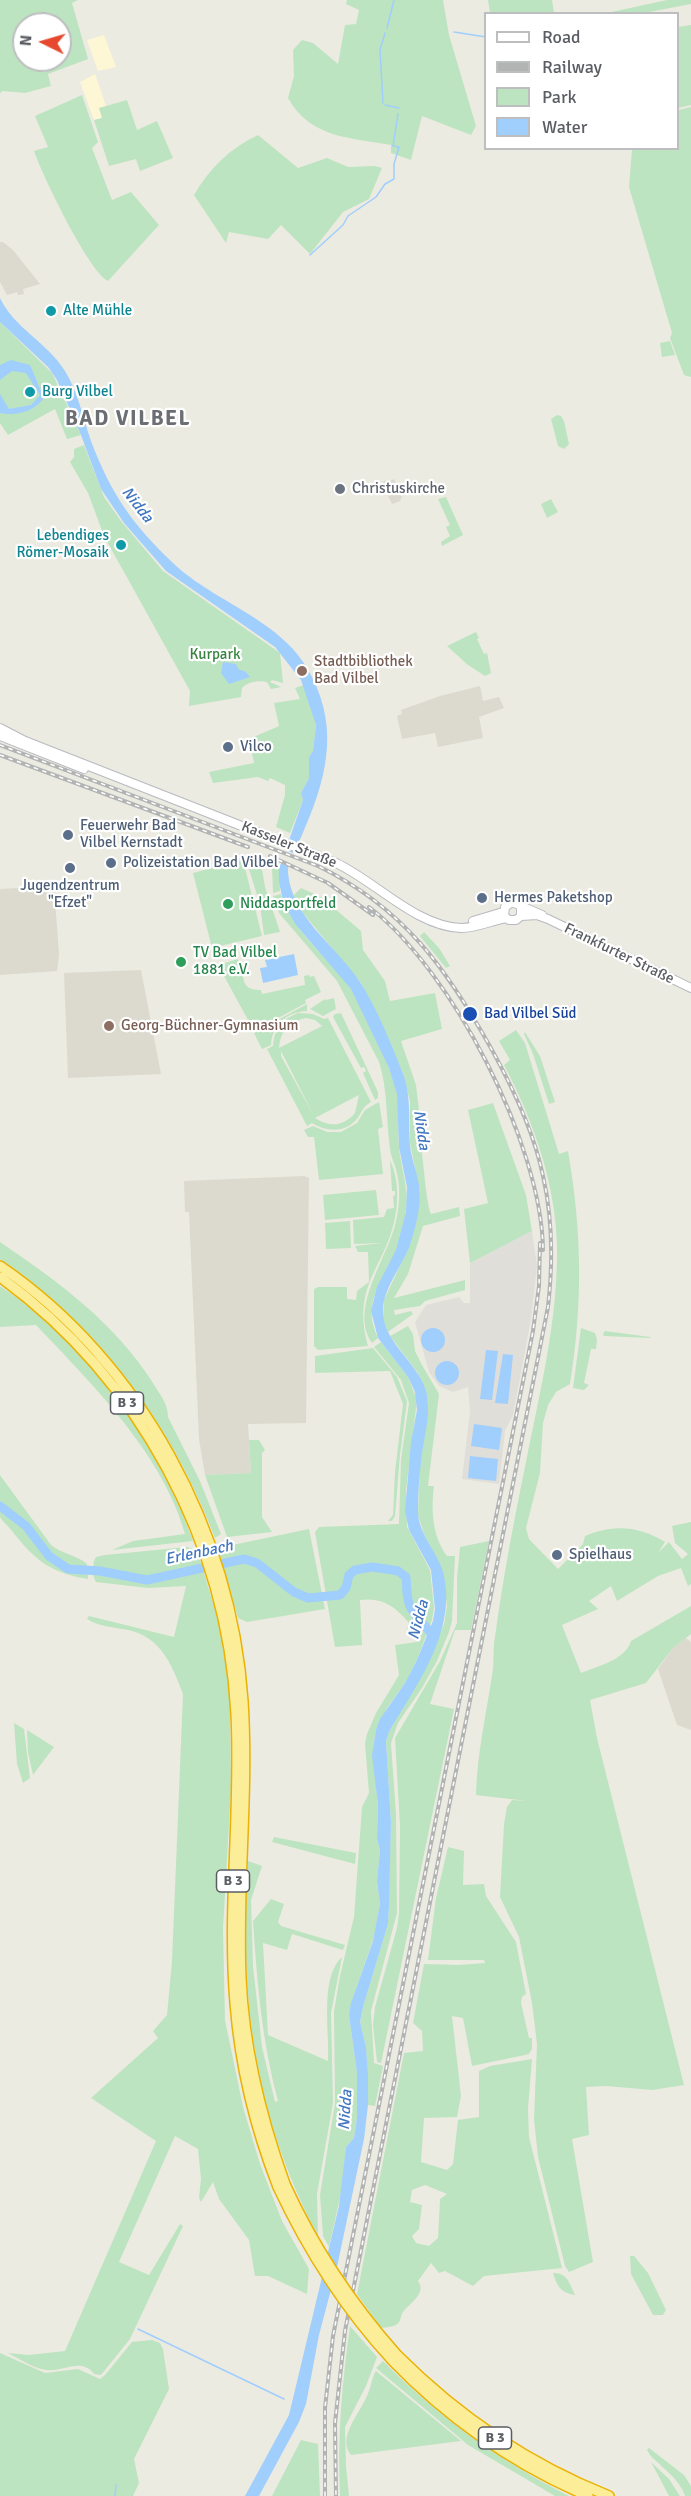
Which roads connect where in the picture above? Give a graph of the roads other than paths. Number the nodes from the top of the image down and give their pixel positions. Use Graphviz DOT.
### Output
graph roads {
  1 [pos="0,728"];
  2 [pos="0,736"];
  3 [pos="117,778"];
  4 [pos="521,911"];
  5 [pos="505,915"];
  6 [pos="691,988"];
  7 [pos="0,1266"];
  8 [pos="0,1277"];
  9 [pos="213,1566"];
  10 [pos="394,2358"];
  11 [pos="588,2496"];
  12 [pos="609,2496"];
  1 -- 3 [label="main road, Kasseler Straße"];
  2 -- 3 [label="main road, Kasseler Straße"];
  3 -- 5 [label="main road, Kasseler Straße"];
  4 -- 5 [label="main road, Frankfurter Straße"];
  4 -- 5 [label="main road, Frankfurter Straße"];
  4 -- 6 [label="main road, Frankfurter Straße"];
  7 -- 9 [label="highway, B 3"];
  8 -- 9 [label="highway, B 3"];
  9 -- 10 [label="highway, B 3, bridge"];
  10 -- 11 [label="highway, B 3"];
  10 -- 12 [label="highway, B 3"];
}
